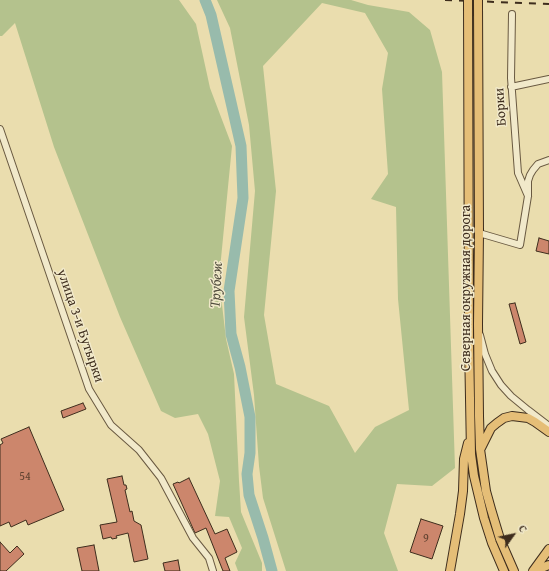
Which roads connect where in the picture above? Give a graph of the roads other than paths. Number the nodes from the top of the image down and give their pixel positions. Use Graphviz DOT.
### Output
graph roads {
  1 [pos="468,1"];
  2 [pos="478,1"];
  3 [pos="512,14"];
  4 [pos="549,79"];
  5 [pos="511,87"];
  6 [pos="0,129"];
  7 [pos="549,160"];
  8 [pos="528,196"];
  9 [pos="479,233"];
  10 [pos="478,324"];
  11 [pos="549,426"];
  12 [pos="470,431"];
  13 [pos="549,432"];
  14 [pos="480,449"];
  15 [pos="549,549"];
  16 [pos="549,565"];
  17 [pos="213,571"];
  18 [pos="450,571"];
  19 [pos="504,571"];
  20 [pos="514,571"];
  21 [pos="533,571"];
  1 -- 12 [label="main road, Северная окружная дорога"];
  2 -- 9 [label="main road, Северная окружная дорога"];
  3 -- 5 [label="street, Борки"];
  4 -- 5 [label="street"];
  5 -- 8 [label="street, Борки"];
  6 -- 17 [label="street, улица 3-и Бутырки"];
  7 -- 8 [label="street"];
  8 -- 9 [label="street"];
  9 -- 10 [label="main road, Северная окружная дорога"];
  10 -- 11 [label="street"];
  10 -- 14 [label="main road, Северная окружная дорога"];
  12 -- 18 [label="main road"];
  12 -- 19 [label="main road, Северная окружная дорога"];
  13 -- 14 [label="main road"];
  14 -- 20 [label="main road, Северная окружная дорога"];
  15 -- 21 [label="main road"];
  16 -- 21 [label="main road"];
}
